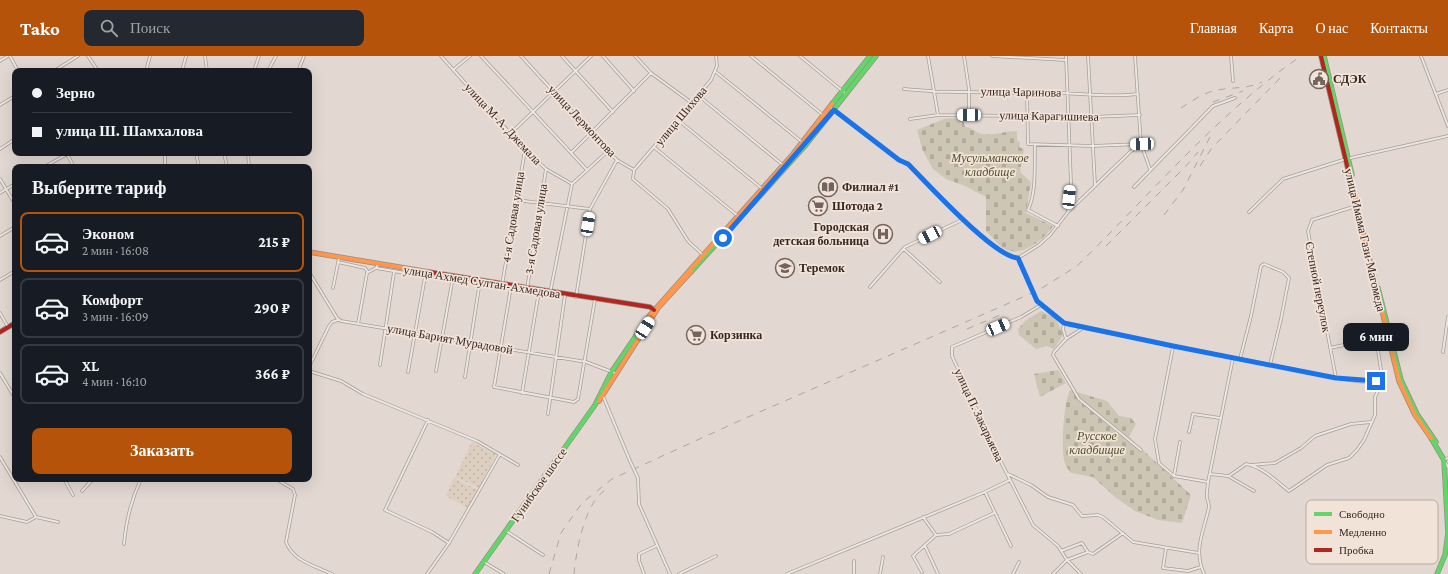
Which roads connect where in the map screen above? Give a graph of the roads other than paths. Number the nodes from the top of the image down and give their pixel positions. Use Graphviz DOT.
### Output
graph roads {
  1 [pos="9,56"];
  2 [pos="78,56"];
  3 [pos="88,56"];
  4 [pos="150,56"];
  5 [pos="186,56"];
  6 [pos="205,56"];
  7 [pos="259,56"];
  8 [pos="276,56"];
  9 [pos="304,56"];
  10 [pos="441,56"];
  11 [pos="470,56"];
  12 [pos="482,56"];
  13 [pos="521,56"];
  14 [pos="562,56"];
  15 [pos="591,56"];
  16 [pos="603,56"];
  17 [pos="635,56"];
  18 [pos="716,56"];
  19 [pos="751,56"];
  20 [pos="800,56"];
  21 [pos="876,56"];
  22 [pos="928,56"];
  23 [pos="964,56"];
  24 [pos="992,56"];
  25 [pos="1066,56"];
  26 [pos="1088,56"];
  27 [pos="1135,56"];
  28 [pos="1231,56"];
  29 [pos="1323,56"];
  30 [pos="1421,56"];
  31 [pos="869,58"];
  32 [pos="1066,60"];
  33 [pos="0,61"];
  34 [pos="16,68"];
  35 [pos="59,68"];
  36 [pos="96,68"];
  37 [pos="147,68"];
  38 [pos="183,68"];
  39 [pos="207,68"];
  40 [pos="255,68"];
  41 [pos="270,68"];
  42 [pos="300,68"];
  43 [pos="453,70"];
  44 [pos="575,71"];
  45 [pos="716,72"];
  46 [pos="651,73"];
  47 [pos="1233,81"];
  48 [pos="904,89"];
  49 [pos="1448,90"];
  50 [pos="634,91"];
  51 [pos="554,92"];
  52 [pos="934,92"];
  53 [pos="969,92"];
  54 [pos="1027,92"];
  55 [pos="1068,93"];
  56 [pos="846,94"];
  57 [pos="1138,94"];
  58 [pos="1436,94"];
  59 [pos="1091,95"];
  60 [pos="699,96"];
  61 [pos="12,98"];
  62 [pos="1235,98"];
  63 [pos="692,103"];
  64 [pos="0,105"];
  65 [pos="833,109"];
  66 [pos="533,112"];
  67 [pos="613,112"];
  68 [pos="938,115"];
  69 [pos="969,115"];
  70 [pos="1140,115"];
  71 [pos="824,116"];
  72 [pos="1028,116"];
  73 [pos="1069,117"];
  74 [pos="1091,117"];
  75 [pos="910,119"];
  76 [pos="678,120"];
  77 [pos="1448,126"];
  78 [pos="511,133"];
  79 [pos="592,133"];
  80 [pos="1448,136"];
  81 [pos="12,141"];
  82 [pos="802,143"];
  83 [pos="1142,144"];
  84 [pos="1035,145"];
  85 [pos="1069,145"];
  86 [pos="1092,146"];
  87 [pos="655,148"];
  88 [pos="0,149"];
  89 [pos="525,150"];
  90 [pos="608,150"];
  91 [pos="571,153"];
  92 [pos="62,156"];
  93 [pos="1347,158"];
  94 [pos="617,160"];
  95 [pos="49,164"];
  96 [pos="783,165"];
  97 [pos="546,169"];
  98 [pos="1150,169"];
  99 [pos="586,170"];
  100 [pos="634,170"];
  101 [pos="0,179"];
  102 [pos="572,184"];
  103 [pos="1095,185"];
  104 [pos="12,186"];
  105 [pos="1134,187"];
  106 [pos="6,190"];
  107 [pos="764,190"];
  108 [pos="0,193"];
  109 [pos="12,199"];
  110 [pos="516,200"];
  111 [pos="540,203"];
  112 [pos="1358,205"];
  113 [pos="567,207"];
  114 [pos="590,209"];
  115 [pos="1068,212"];
  116 [pos="1249,212"];
  117 [pos="738,216"];
  118 [pos="962,220"];
  119 [pos="1058,226"];
  120 [pos="12,229"];
  121 [pos="0,236"];
  122 [pos="904,249"];
  123 [pos="312,253"];
  124 [pos="704,255"];
  125 [pos="1018,258"];
  126 [pos="338,260"];
  127 [pos="377,266"];
  128 [pos="368,272"];
  129 [pos="394,272"];
  130 [pos="12,273"];
  131 [pos="312,277"];
  132 [pos="425,278"];
  133 [pos="452,279"];
  134 [pos="0,280"];
  135 [pos="480,281"];
  136 [pos="940,282"];
  137 [pos="502,285"];
  138 [pos="511,287"];
  139 [pos="870,287"];
  140 [pos="333,288"];
  141 [pos="527,289"];
  142 [pos="539,291"];
  143 [pos="550,293"];
  144 [pos="565,295"];
  145 [pos="576,297"];
  146 [pos="595,299"];
  147 [pos="1041,305"];
  148 [pos="654,310"];
  149 [pos="0,313"];
  150 [pos="1448,317"];
  151 [pos="339,320"];
  152 [pos="1064,323"];
  153 [pos="358,324"];
  154 [pos="12,325"];
  155 [pos="8,327"];
  156 [pos="386,328"];
  157 [pos="1083,328"];
  158 [pos="1388,331"];
  159 [pos="0,332"];
  160 [pos="415,333"];
  161 [pos="442,337"];
  162 [pos="1376,338"];
  163 [pos="1066,339"];
  164 [pos="471,342"];
  165 [pos="1173,346"];
  166 [pos="500,347"];
  167 [pos="1330,348"];
  168 [pos="529,352"];
  169 [pos="1443,352"];
  170 [pos="558,357"];
  171 [pos="1233,358"];
  172 [pos="1240,359"];
  173 [pos="312,361"];
  174 [pos="586,362"];
  175 [pos="380,365"];
  176 [pos="1270,365"];
  177 [pos="436,371"];
  178 [pos="312,372"];
  179 [pos="408,372"];
  180 [pos="614,372"];
  181 [pos="0,373"];
  182 [pos="465,377"];
  183 [pos="1336,378"];
  184 [pos="1380,378"];
  185 [pos="12,393"];
  186 [pos="522,393"];
  187 [pos="601,395"];
  188 [pos="551,399"];
  189 [pos="548,414"];
  190 [pos="1221,418"];
  191 [pos="428,420"];
  192 [pos="1371,422"];
  193 [pos="1189,432"];
  194 [pos="1180,442"];
  195 [pos="1141,450"];
  196 [pos="500,453"];
  197 [pos="0,457"];
  198 [pos="1446,459"];
  199 [pos="518,465"];
  200 [pos="1251,465"];
  201 [pos="1448,467"];
  202 [pos="1007,474"];
  203 [pos="1210,474"];
  204 [pos="1174,476"];
  205 [pos="1229,476"];
  206 [pos="12,477"];
  207 [pos="1010,480"];
  208 [pos="15,482"];
  209 [pos="66,482"];
  210 [pos="91,482"];
  211 [pos="140,482"];
  212 [pos="281,482"];
  213 [pos="1208,482"];
  214 [pos="1254,491"];
  215 [pos="82,492"];
  216 [pos="985,492"];
  217 [pos="73,495"];
  218 [pos="994,514"];
  219 [pos="0,516"];
  220 [pos="923,516"];
  221 [pos="36,517"];
  222 [pos="58,522"];
  223 [pos="506,531"];
  224 [pos="1123,533"];
  225 [pos="936,535"];
  226 [pos="449,543"];
  227 [pos="124,544"];
  228 [pos="656,546"];
  229 [pos="925,546"];
  230 [pos="1011,546"];
  231 [pos="1166,547"];
  232 [pos="1061,551"];
  233 [pos="1088,552"];
  234 [pos="1199,553"];
  235 [pos="543,555"];
  236 [pos="716,556"];
  237 [pos="883,557"];
  238 [pos="1067,560"];
  239 [pos="854,561"];
  240 [pos="484,562"];
  241 [pos="1019,562"];
  242 [pos="1201,567"];
  243 [pos="922,572"];
  244 [pos="332,574"];
  245 [pos="427,574"];
  246 [pos="475,574"];
  247 [pos="504,574"];
  248 [pos="644,574"];
  249 [pos="670,574"];
  250 [pos="679,574"];
  251 [pos="787,574"];
  252 [pos="854,574"];
  253 [pos="880,574"];
  254 [pos="938,574"];
  255 [pos="1013,574"];
  256 [pos="1053,574"];
  257 [pos="1081,574"];
  258 [pos="1204,574"];
  259 [pos="1437,574"];
  1 -- 33 [label="street"];
  1 -- 34 [label="street"];
  2 -- 35 [label="street"];
  3 -- 36 [label="street"];
  4 -- 37 [label="street"];
  5 -- 38 [label="street"];
  6 -- 39 [label="street"];
  7 -- 40 [label="street"];
  8 -- 41 [label="street"];
  9 -- 42 [label="street"];
  10 -- 43 [label="street, улица М-А. Джемала"];
  11 -- 43 [label="street"];
  12 -- 66 [label="street"];
  13 -- 51 [label="street, улица Лермонтова"];
  14 -- 44 [label="street"];
  15 -- 44 [label="street"];
  16 -- 50 [label="street"];
  17 -- 46 [label="street"];
  18 -- 45 [label="street"];
  19 -- 71 [label="street"];
  20 -- 56 [label="street"];
  21 -- 31 [label="main road"];
  22 -- 52 [label="street"];
  23 -- 53 [label="street"];
  24 -- 32 [label="street"];
  25 -- 32 [label="street"];
  26 -- 59 [label="street"];
  27 -- 57 [label="street"];
  28 -- 47 [label="street"];
  29 -- 93 [label="main road, улица Имама Гази-Магомеда"];
  30 -- 58 [label="street"];
  31 -- 56 [label="main road"];
  31 -- 65 [label="main road"];
  32 -- 55 [label="street"];
  43 -- 78 [label="street, улица М-А. Джемала"];
  44 -- 51 [label="street"];
  44 -- 67 [label="street"];
  45 -- 60 [label="street, улица Шихова"];
  45 -- 82 [label="street"];
  46 -- 50 [label="street"];
  46 -- 63 [label="street"];
  48 -- 52 [label="street, улица Чаринова"];
  49 -- 58 [label="street"];
  50 -- 67 [label="street"];
  51 -- 66 [label="street"];
  51 -- 79 [label="street, улица Лермонтова"];
  52 -- 53 [label="street, улица Чаринова"];
  52 -- 68 [label="street"];
  53 -- 54 [label="street, улица Чаринова"];
  53 -- 69 [label="street"];
  54 -- 55 [label="street, улица Чаринова"];
  54 -- 72 [label="street"];
  55 -- 59 [label="street, улица Чаринова"];
  55 -- 73 [label="street"];
  56 -- 65 [label="main road"];
  57 -- 59 [label="street, улица Чаринова"];
  57 -- 70 [label="street"];
  58 -- 77 [label="street"];
  59 -- 74 [label="street"];
  60 -- 63 [label="street, улица Шихова"];
  60 -- 96 [label="street"];
  61 -- 64 [label="street"];
  62 -- 98 [label="street"];
  63 -- 76 [label="street, улица Шихова"];
  65 -- 71 [label="main road"];
  65 -- 107 [label="main road"];
  65 -- 118 [label="street"];
  66 -- 78 [label="street"];
  66 -- 91 [label="street"];
  67 -- 79 [label="street"];
  68 -- 69 [label="street, улица Карагишиева"];
  68 -- 75 [label="street, улица Карагишиева"];
  69 -- 72 [label="street, улица Карагишиева"];
  70 -- 74 [label="street, улица Карагишиева"];
  70 -- 83 [label="street"];
  71 -- 82 [label="main road"];
  72 -- 73 [label="street, улица Карагишиева"];
  72 -- 84 [label="street"];
  73 -- 74 [label="street, улица Карагишиева"];
  73 -- 85 [label="street"];
  74 -- 86 [label="street"];
  76 -- 87 [label="street, улица Шихова"];
  76 -- 107 [label="street"];
  78 -- 89 [label="street, улица М-А. Джемала"];
  79 -- 90 [label="street, улица Лермонтова"];
  79 -- 91 [label="street"];
  80 -- 93 [label="street"];
  81 -- 88 [label="street"];
  82 -- 96 [label="main road"];
  83 -- 86 [label="street"];
  83 -- 98 [label="street"];
  83 -- 103 [label="street"];
  84 -- 85 [label="street"];
  84 -- 119 [label="street"];
  85 -- 86 [label="street"];
  85 -- 115 [label="street"];
  86 -- 103 [label="street"];
  87 -- 100 [label="street, улица Шихова"];
  87 -- 117 [label="street"];
  89 -- 97 [label="street, улица М-А. Джемала"];
  89 -- 110 [label="street, 4-я Садовая улица"];
  90 -- 94 [label="street, улица Лермонтова"];
  90 -- 99 [label="street"];
  91 -- 99 [label="street"];
  92 -- 95 [label="street"];
  93 -- 112 [label="main road, улица Имама Гази-Магомеда"];
  93 -- 116 [label="street"];
  93 -- 158 [label="main road"];
  94 -- 100 [label="street, улица Лермонтова"];
  94 -- 114 [label="street"];
  96 -- 107 [label="main road"];
  97 -- 102 [label="street, улица М-А. Джемала"];
  97 -- 111 [label="street, 3-я Садовая улица"];
  98 -- 105 [label="street"];
  99 -- 102 [label="street"];
  100 -- 124 [label="street"];
  101 -- 106 [label="street"];
  102 -- 113 [label="street"];
  103 -- 115 [label="street"];
  104 -- 106 [label="street"];
  106 -- 108 [label="street"];
  106 -- 109 [label="street"];
  107 -- 117 [label="main road"];
  107 -- 180 [label="main road"];
  110 -- 111 [label="street"];
  110 -- 137 [label="street, 4-я Садовая улица"];
  111 -- 113 [label="street"];
  111 -- 141 [label="street, 3-я Садовая улица"];
  112 -- 158 [label="main road, улица Имама Гази-Магомеда"];
  112 -- 167 [label="street, Степной переулок"];
  113 -- 114 [label="street"];
  113 -- 143 [label="street"];
  114 -- 145 [label="street"];
  115 -- 119 [label="street"];
  117 -- 124 [label="main road"];
  118 -- 122 [label="street"];
  118 -- 125 [label="street"];
  119 -- 125 [label="street"];
  120 -- 121 [label="street"];
  122 -- 136 [label="street"];
  122 -- 139 [label="street"];
  123 -- 126 [label="main road, улица Ахмед Султан-Ахмедова"];
  124 -- 148 [label="main road"];
  125 -- 147 [label="street, bridge"];
  126 -- 127 [label="main road, улица Ахмед Султан-Ахмедова"];
  126 -- 128 [label="street"];
  126 -- 140 [label="street"];
  127 -- 128 [label="street"];
  127 -- 129 [label="street"];
  127 -- 133 [label="main road, улица Ахмед Султан-Ахмедова"];
  128 -- 153 [label="street"];
  129 -- 132 [label="street"];
  129 -- 156 [label="street"];
  130 -- 134 [label="street"];
  131 -- 151 [label="street"];
  132 -- 133 [label="street"];
  132 -- 160 [label="street"];
  133 -- 135 [label="main road, улица Ахмед Султан-Ахмедова"];
  133 -- 161 [label="street"];
  135 -- 137 [label="main road, улица Ахмед Султан-Ахмедова"];
  135 -- 164 [label="street"];
  137 -- 138 [label="main road, улица Ахмед Султан-Ахмедова"];
  138 -- 141 [label="main road, улица Ахмед Султан-Ахмедова"];
  138 -- 166 [label="street"];
  141 -- 142 [label="main road, улица Ахмед Султан-Ахмедова"];
  142 -- 143 [label="main road, улица Ахмед Султан-Ахмедова"];
  142 -- 168 [label="street"];
  143 -- 144 [label="main road, улица Ахмед Султан-Ахмедова"];
  144 -- 145 [label="main road, улица Ахмед Султан-Ахмедова"];
  144 -- 170 [label="street"];
  145 -- 146 [label="main road, улица Ахмед Султан-Ахмедова"];
  146 -- 148 [label="main road, улица Ахмед Султан-Ахмедова"];
  146 -- 174 [label="street"];
  147 -- 152 [label="street"];
  147 -- 202 [label="street, улица П. Закарьяева"];
  148 -- 180 [label="main road"];
  149 -- 155 [label="street"];
  150 -- 169 [label="street"];
  151 -- 153 [label="street, улица Барият Мурадовой"];
  151 -- 173 [label="street"];
  152 -- 157 [label="street"];
  152 -- 163 [label="street"];
  153 -- 156 [label="street, улица Барият Мурадовой"];
  154 -- 155 [label="main road"];
  155 -- 159 [label="main road"];
  156 -- 160 [label="street, улица Барият Мурадовой"];
  156 -- 175 [label="street"];
  157 -- 163 [label="street"];
  157 -- 165 [label="street"];
  158 -- 162 [label="street"];
  158 -- 198 [label="main road, улица Имама Гази-Магомеда"];
  160 -- 161 [label="street, улица Барият Мурадовой"];
  160 -- 179 [label="street"];
  161 -- 164 [label="street, улица Барият Мурадовой"];
  161 -- 177 [label="street"];
  162 -- 167 [label="street"];
  162 -- 184 [label="street"];
  163 -- 195 [label="street"];
  164 -- 166 [label="street, улица Барият Мурадовой"];
  164 -- 182 [label="street"];
  165 -- 171 [label="street"];
  165 -- 204 [label="street"];
  166 -- 168 [label="street, улица Барият Мурадовой"];
  166 -- 186 [label="street"];
  167 -- 183 [label="street, Степной переулок"];
  168 -- 170 [label="street, улица Барият Мурадовой"];
  168 -- 186 [label="street"];
  170 -- 174 [label="street, улица Барият Мурадовой"];
  170 -- 188 [label="street"];
  171 -- 172 [label="street"];
  171 -- 190 [label="street"];
  172 -- 176 [label="street"];
  172 -- 176 [label="street"];
  174 -- 180 [label="street, улица Барият Мурадовой"];
  174 -- 188 [label="street"];
  176 -- 183 [label="street"];
  178 -- 191 [label="street"];
  180 -- 187 [label="main road, Гунибское шоссе"];
  181 -- 185 [label="street"];
  183 -- 184 [label="street"];
  184 -- 192 [label="street"];
  186 -- 188 [label="street"];
  187 -- 223 [label="main road, Гунибское шоссе"];
  187 -- 228 [label="street, bridge"];
  188 -- 189 [label="street"];
  190 -- 193 [label="street"];
  190 -- 203 [label="street"];
  191 -- 196 [label="street"];
  191 -- 226 [label="street"];
  192 -- 200 [label="street"];
  192 -- 200 [label="street"];
  194 -- 204 [label="street"];
  196 -- 199 [label="street"];
  196 -- 226 [label="street"];
  197 -- 206 [label="street"];
  198 -- 201 [label="street"];
  198 -- 259 [label="main road"];
  200 -- 205 [label="street"];
  202 -- 207 [label="street, улица П. Закарьяева"];
  202 -- 224 [label="street"];
  203 -- 205 [label="street"];
  203 -- 213 [label="street"];
  204 -- 213 [label="street"];
  205 -- 214 [label="street"];
  207 -- 216 [label="street"];
  207 -- 232 [label="street, улица П. Закарьяева"];
  208 -- 221 [label="street"];
  209 -- 217 [label="street"];
  210 -- 215 [label="street"];
  211 -- 227 [label="street"];
  212 -- 244 [label="street"];
  213 -- 234 [label="street"];
  216 -- 218 [label="street"];
  216 -- 220 [label="street"];
  218 -- 225 [label="street"];
  218 -- 230 [label="street"];
  219 -- 221 [label="street"];
  220 -- 225 [label="street"];
  220 -- 251 [label="street"];
  221 -- 222 [label="street"];
  223 -- 235 [label="street"];
  223 -- 240 [label="main road, Гунибское шоссе"];
  224 -- 231 [label="street"];
  224 -- 233 [label="street"];
  225 -- 229 [label="street"];
  226 -- 245 [label="street"];
  228 -- 248 [label="street"];
  228 -- 249 [label="street"];
  229 -- 243 [label="street"];
  229 -- 254 [label="street"];
  231 -- 234 [label="street"];
  231 -- 242 [label="street"];
  232 -- 233 [label="street"];
  232 -- 238 [label="street, улица П. Закарьяева"];
  233 -- 238 [label="street"];
  234 -- 242 [label="street"];
  236 -- 250 [label="street"];
  237 -- 253 [label="street"];
  238 -- 256 [label="street"];
  238 -- 257 [label="street, улица П. Закарьяева"];
  239 -- 252 [label="street"];
  240 -- 246 [label="main road, Гунибское шоссе"];
  240 -- 247 [label="street"];
  241 -- 255 [label="street"];
  242 -- 258 [label="street"];
}
